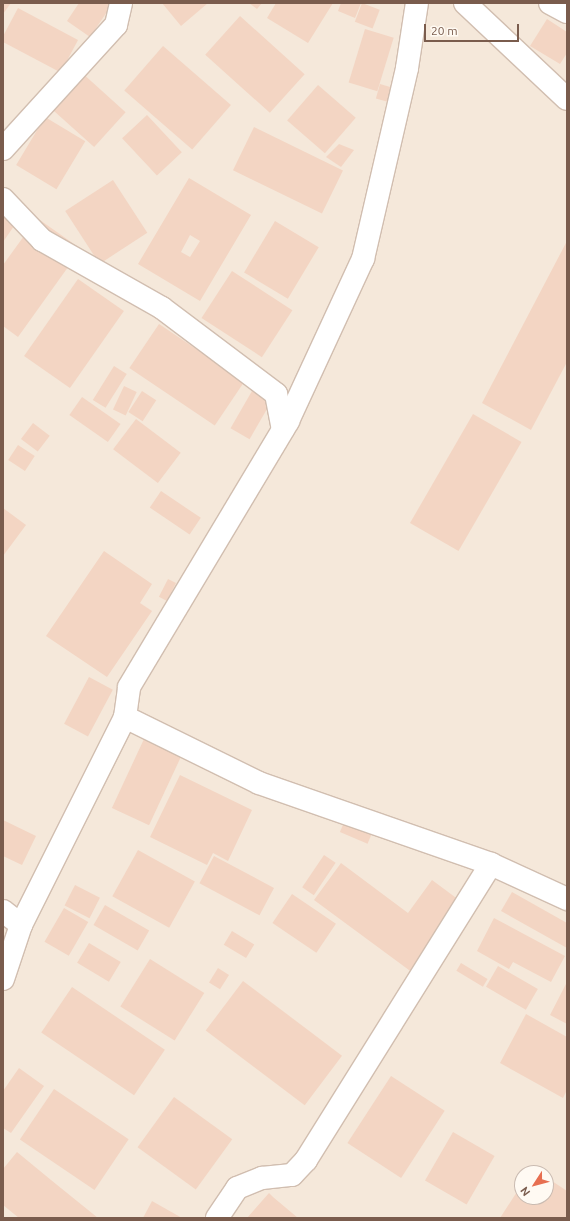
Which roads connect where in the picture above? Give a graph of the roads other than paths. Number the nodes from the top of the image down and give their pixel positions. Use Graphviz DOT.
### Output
graph roads {
  1 [pos="121,3"];
  2 [pos="417,3"];
  3 [pos="465,3"];
  4 [pos="550,3"];
  5 [pos="567,12"];
  6 [pos="567,99"];
  7 [pos="3,149"];
  8 [pos="3,199"];
  9 [pos="283,429"];
  10 [pos="125,717"];
  11 [pos="491,864"];
  12 [pos="567,899"];
  13 [pos="3,911"];
  14 [pos="21,925"];
  15 [pos="3,979"];
  16 [pos="217,1218"];
  1 -- 7 [label="street"];
  2 -- 9 [label="street"];
  3 -- 6 [label="street"];
  4 -- 5 [label="street"];
  8 -- 9 [label="street"];
  9 -- 10 [label="street"];
  10 -- 11 [label="street"];
  10 -- 14 [label="street"];
  11 -- 12 [label="street"];
  11 -- 16 [label="street"];
  13 -- 14 [label="street"];
  14 -- 15 [label="street"];
}
